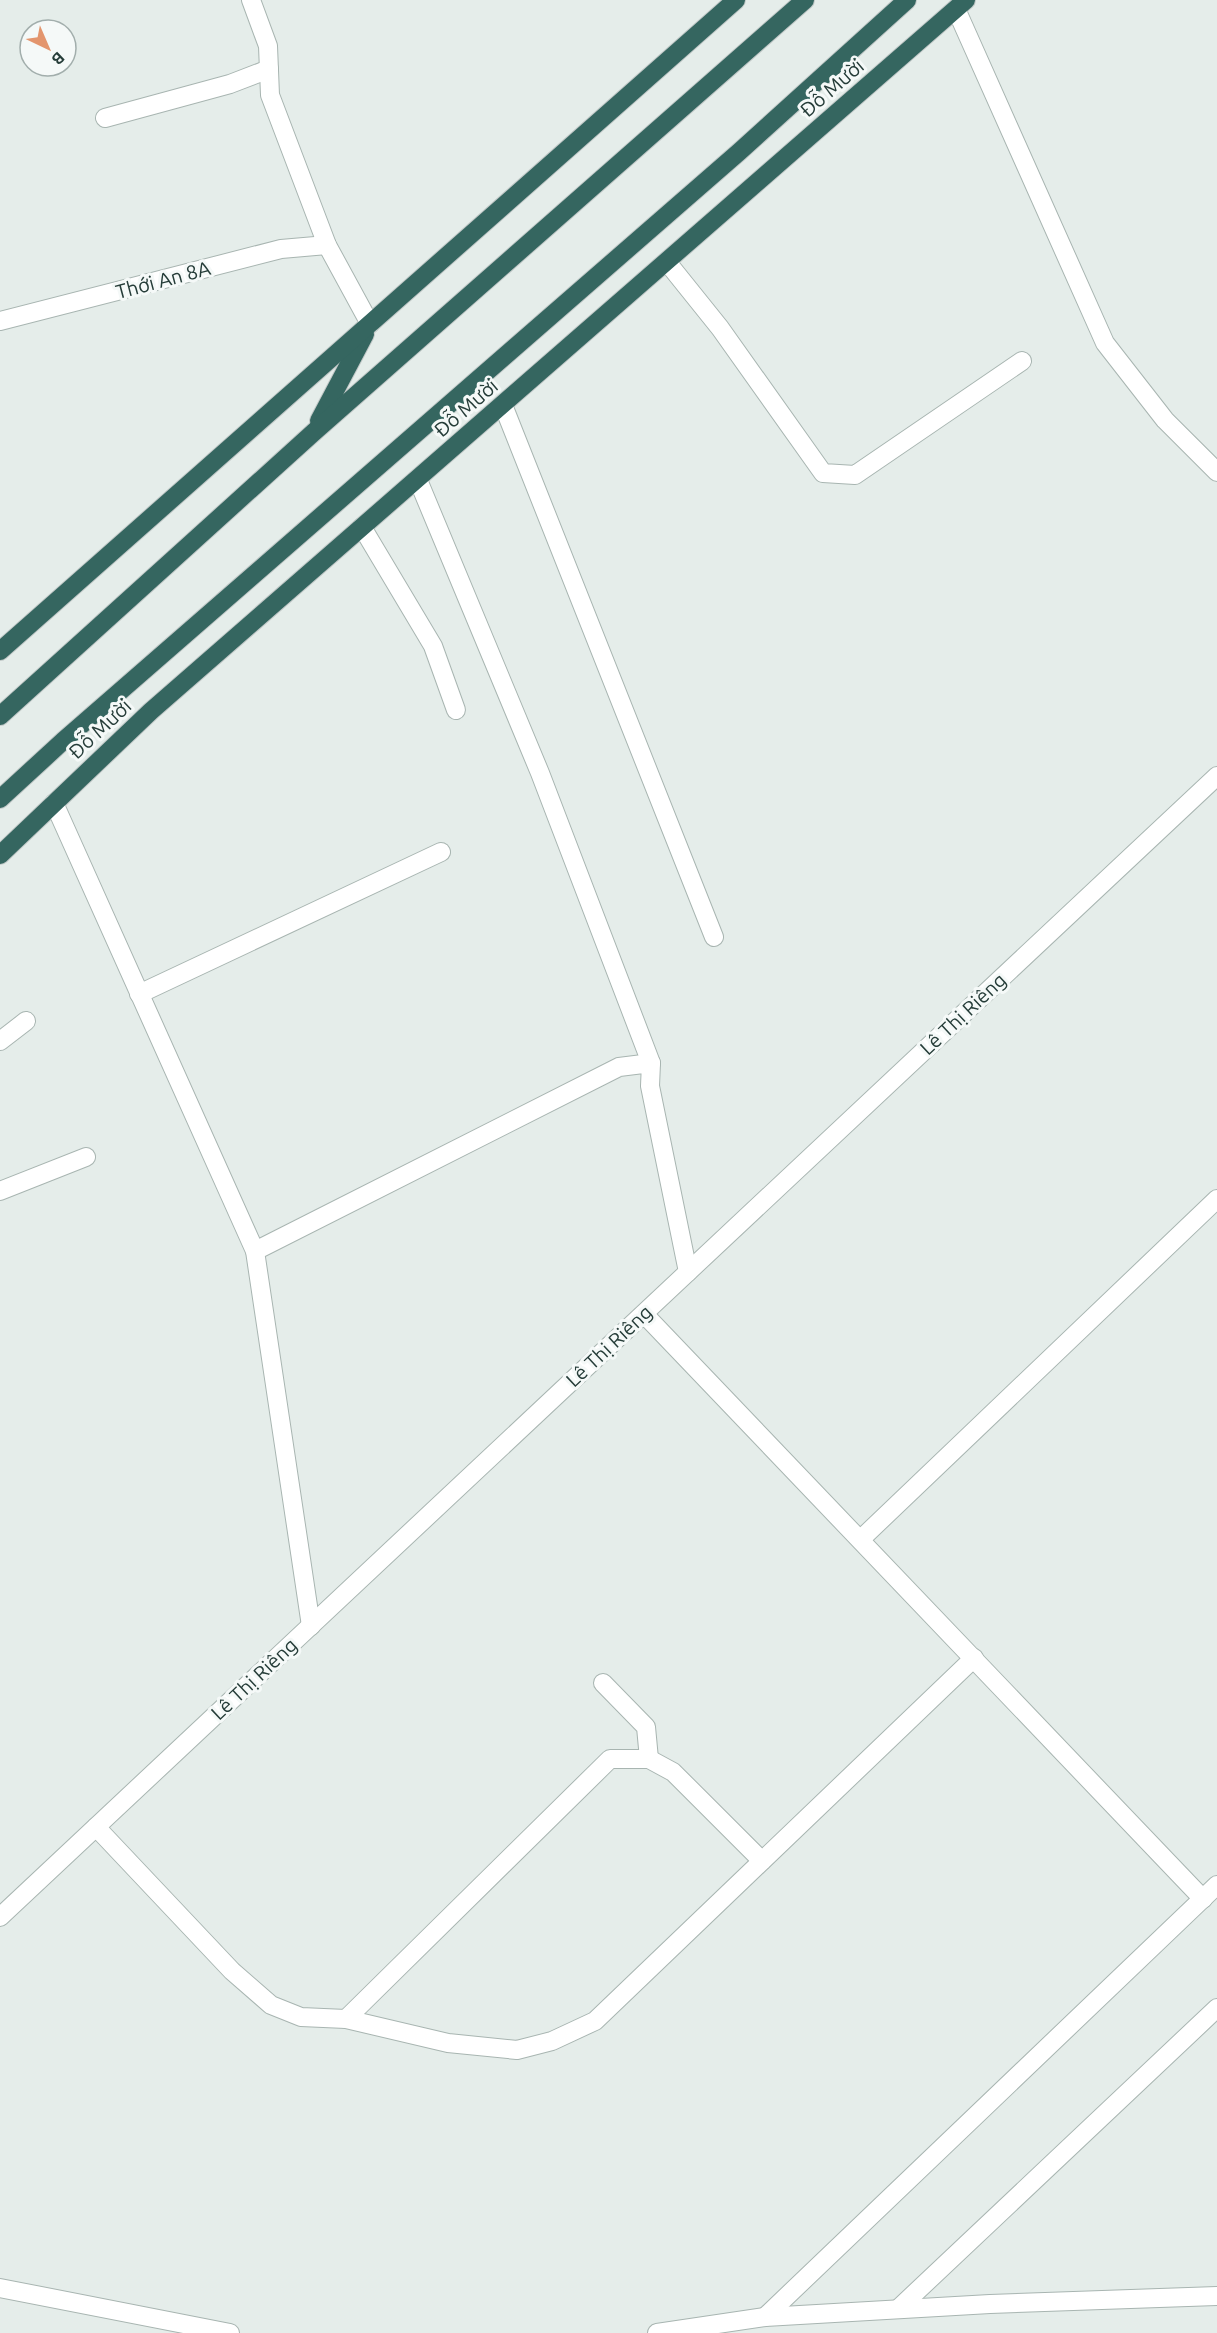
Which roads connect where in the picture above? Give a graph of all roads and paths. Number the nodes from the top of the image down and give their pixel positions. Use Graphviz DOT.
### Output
graph roads {
  1 [pos="251,0"];
  2 [pos="736,0"];
  3 [pos="805,0"];
  4 [pos="907,0"];
  5 [pos="961,5"];
  6 [pos="269,69"];
  7 [pos="105,118"];
  8 [pos="327,245"];
  9 [pos="667,262"];
  10 [pos="0,321"];
  11 [pos="370,324"];
  12 [pos="1022,361"];
  13 [pos="503,405"];
  14 [pos="314,432"];
  15 [pos="1217,472"];
  16 [pos="418,480"];
  17 [pos="362,527"];
  18 [pos="0,651"];
  19 [pos="456,710"];
  20 [pos="0,716"];
  21 [pos="1217,776"];
  22 [pos="0,799"];
  23 [pos="54,803"];
  24 [pos="441,852"];
  25 [pos="0,855"];
  26 [pos="714,937"];
  27 [pos="139,994"];
  28 [pos="26,1021"];
  29 [pos="0,1041"];
  30 [pos="651,1063"];
  31 [pos="86,1157"];
  32 [pos="0,1191"];
  33 [pos="1217,1199"];
  34 [pos="255,1251"];
  35 [pos="688,1272"];
  36 [pos="644,1314"];
  37 [pos="861,1539"];
  38 [pos="311,1626"];
  39 [pos="974,1658"];
  40 [pos="603,1683"];
  41 [pos="649,1759"];
  42 [pos="96,1827"];
  43 [pos="762,1861"];
  44 [pos="1217,1885"];
  45 [pos="1203,1899"];
  46 [pos="0,1917"];
  47 [pos="1217,2008"];
  48 [pos="346,2019"];
  49 [pos="0,2288"];
  50 [pos="1217,2296"];
  51 [pos="898,2309"];
  52 [pos="765,2317"];
  53 [pos="230,2333"];
  54 [pos="657,2333"];
  1 -- 6 [label="street"];
  2 -- 11 [label="highway"];
  3 -- 14 [label="highway"];
  4 -- 22 [label="highway, Đỗ Mười"];
  5 -- 9 [label="highway, Đỗ Mười"];
  5 -- 15 [label="street"];
  6 -- 7 [label="street"];
  6 -- 8 [label="street"];
  8 -- 10 [label="street, Thới An 8A"];
  8 -- 11 [label="street"];
  9 -- 12 [label="street"];
  9 -- 13 [label="highway, Đỗ Mười"];
  11 -- 14 [label="highway"];
  11 -- 18 [label="highway"];
  13 -- 16 [label="highway, Đỗ Mười"];
  13 -- 26 [label="street"];
  14 -- 20 [label="highway"];
  16 -- 17 [label="highway, Đỗ Mười"];
  16 -- 30 [label="street"];
  17 -- 19 [label="street"];
  17 -- 23 [label="highway, Đỗ Mười"];
  21 -- 35 [label="street, Lê Thị Riêng"];
  23 -- 25 [label="highway, Đỗ Mười"];
  23 -- 27 [label="street"];
  24 -- 27 [label="street"];
  27 -- 34 [label="street"];
  28 -- 29 [label="street"];
  30 -- 34 [label="street"];
  30 -- 35 [label="street"];
  31 -- 32 [label="street"];
  33 -- 37 [label="street"];
  34 -- 38 [label="street"];
  35 -- 36 [label="street, Lê Thị Riêng"];
  36 -- 37 [label="street"];
  36 -- 38 [label="street, Lê Thị Riêng"];
  37 -- 39 [label="street"];
  38 -- 42 [label="street, Lê Thị Riêng"];
  39 -- 43 [label="street"];
  39 -- 45 [label="street"];
  40 -- 41 [label="street"];
  41 -- 43 [label="street"];
  41 -- 48 [label="street"];
  42 -- 46 [label="street, Lê Thị Riêng"];
  42 -- 48 [label="street"];
  43 -- 48 [label="street"];
  44 -- 45 [label="street"];
  45 -- 52 [label="street"];
  47 -- 51 [label="street"];
  49 -- 53 [label="street"];
  50 -- 51 [label="street"];
  51 -- 52 [label="street"];
  52 -- 54 [label="street"];
}
